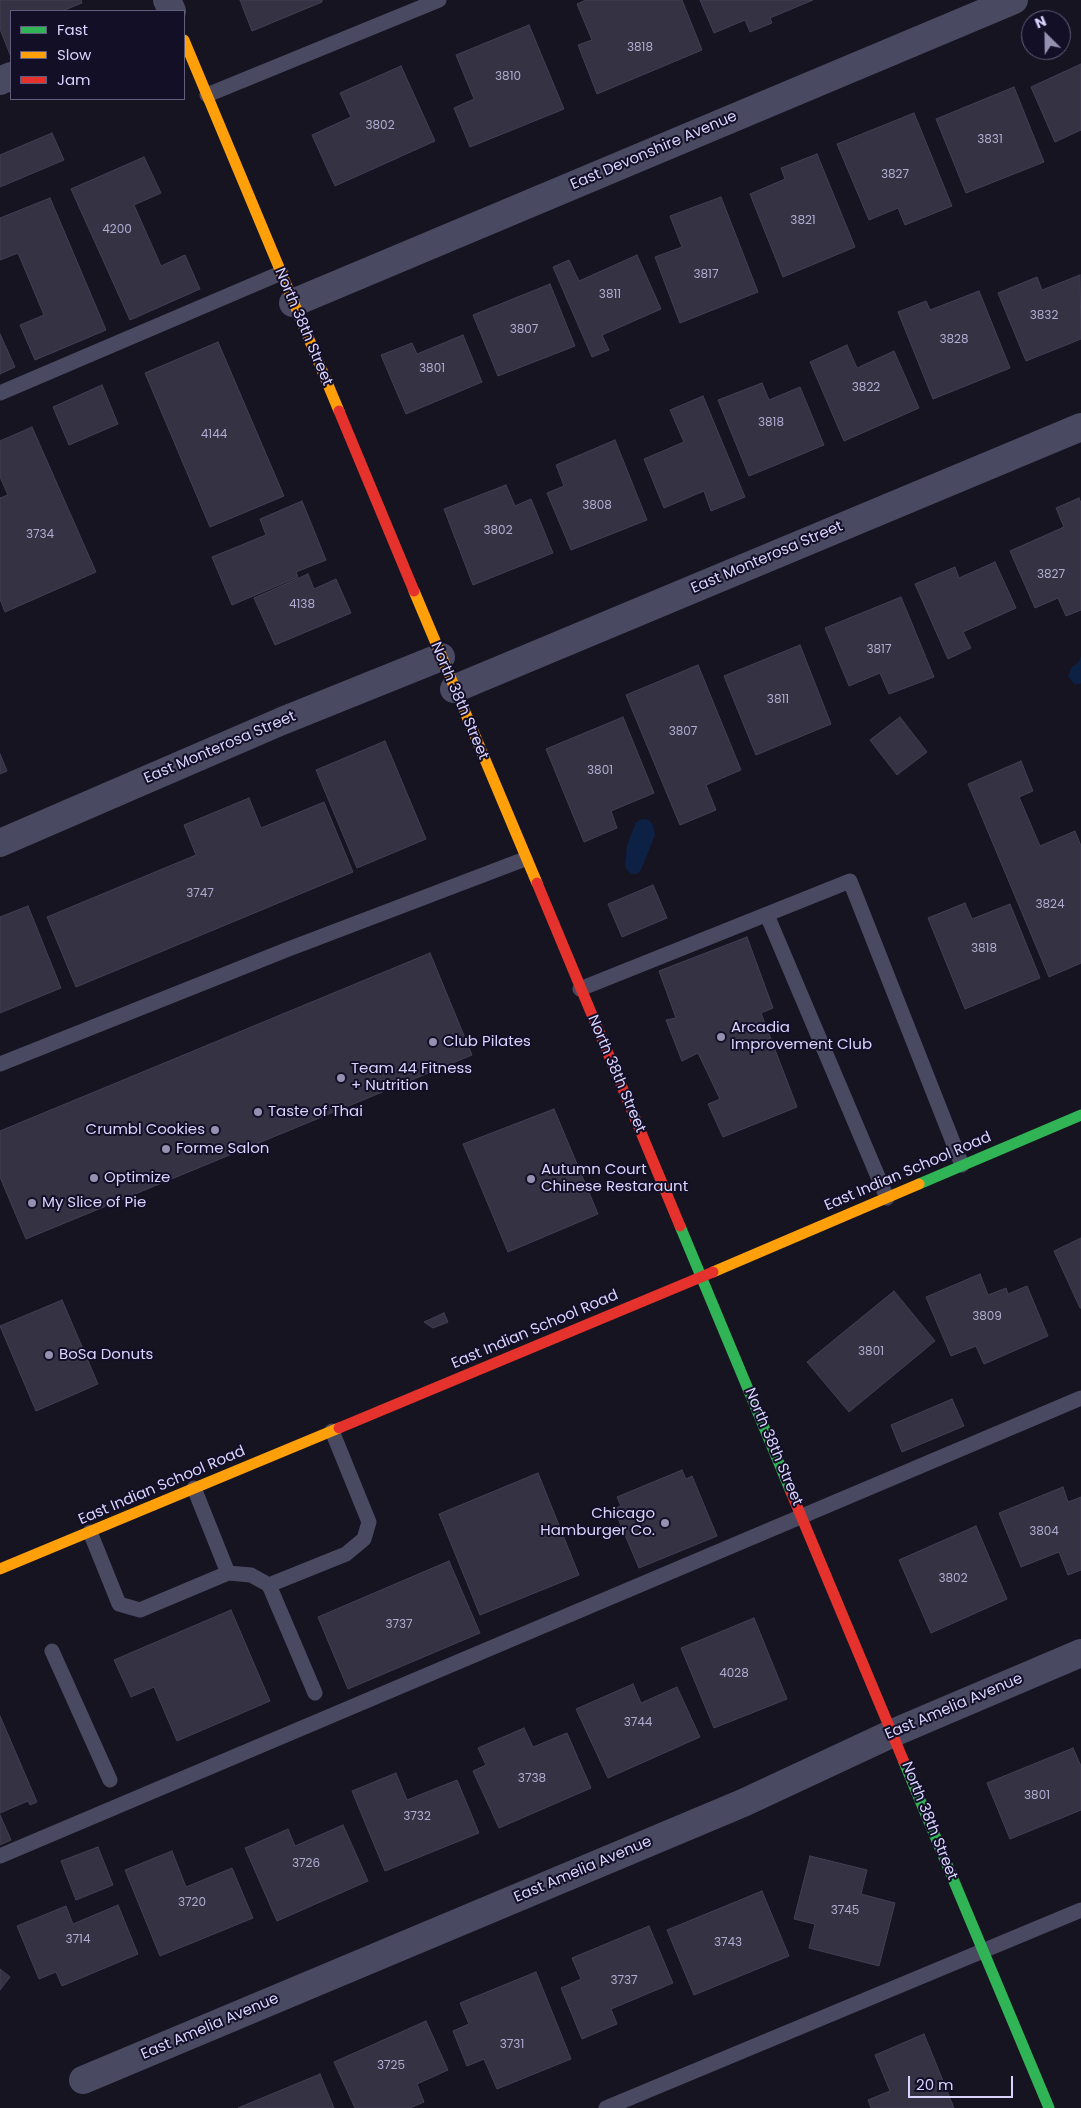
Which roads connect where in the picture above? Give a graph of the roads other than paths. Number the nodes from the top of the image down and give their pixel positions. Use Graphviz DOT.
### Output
graph roads {
  1 [pos="439,0"];
  2 [pos="1014,0"];
  3 [pos="185,42"];
  4 [pos="207,95"];
  5 [pos="281,273"];
  6 [pos="293,303"];
  7 [pos="0,393"];
  8 [pos="1081,427"];
  9 [pos="441,657"];
  10 [pos="454,689"];
  11 [pos="0,843"];
  12 [pos="525,859"];
  13 [pos="767,914"];
  14 [pos="580,989"];
  15 [pos="0,1064"];
  16 [pos="1081,1115"];
  17 [pos="962,1165"];
  18 [pos="887,1198"];
  19 [pos="702,1277"];
  20 [pos="1081,1398"];
  21 [pos="332,1431"];
  22 [pos="194,1488"];
  23 [pos="803,1517"];
  24 [pos="90,1532"];
  25 [pos="0,1569"];
  26 [pos="228,1573"];
  27 [pos="269,1585"];
  28 [pos="52,1651"];
  29 [pos="1081,1653"];
  30 [pos="315,1693"];
  31 [pos="893,1733"];
  32 [pos="110,1780"];
  33 [pos="0,1856"];
  34 [pos="1081,1910"];
  35 [pos="982,1950"];
  36 [pos="83,2080"];
  37 [pos="606,2108"];
  38 [pos="1049,2108"];
  1 -- 4 [label="lane"];
  2 -- 6 [label="street, East Devonshire Avenue"];
  3 -- 4 [label="street, North 38th Street"];
  4 -- 5 [label="street, North 38th Street"];
  5 -- 6 [label="street, North 38th Street"];
  5 -- 7 [label="lane"];
  6 -- 9 [label="street, North 38th Street"];
  8 -- 10 [label="street, East Monterosa Street"];
  9 -- 10 [label="street, North 38th Street"];
  9 -- 11 [label="street, East Monterosa Street"];
  10 -- 12 [label="street, North 38th Street"];
  12 -- 14 [label="street, North 38th Street"];
  12 -- 15 [label="lane"];
  13 -- 14 [label="lane"];
  13 -- 17 [label="lane"];
  13 -- 18 [label="lane"];
  14 -- 19 [label="street, North 38th Street"];
  16 -- 17 [label="street, East Indian School Road"];
  17 -- 18 [label="street, East Indian School Road"];
  18 -- 19 [label="street, East Indian School Road"];
  19 -- 21 [label="street, East Indian School Road"];
  19 -- 23 [label="street, North 38th Street"];
  20 -- 23 [label="lane"];
  21 -- 22 [label="street, East Indian School Road"];
  21 -- 27 [label="lane"];
  22 -- 24 [label="street, East Indian School Road"];
  22 -- 26 [label="lane"];
  23 -- 31 [label="street, North 38th Street"];
  23 -- 33 [label="lane"];
  24 -- 25 [label="street, East Indian School Road"];
  24 -- 26 [label="lane"];
  26 -- 27 [label="lane"];
  27 -- 30 [label="lane"];
  28 -- 32 [label="lane"];
  29 -- 31 [label="street, East Amelia Avenue"];
  31 -- 35 [label="street, North 38th Street"];
  31 -- 36 [label="street, East Amelia Avenue"];
  34 -- 35 [label="lane"];
  35 -- 37 [label="lane"];
  35 -- 38 [label="street, North 38th Street"];
}
